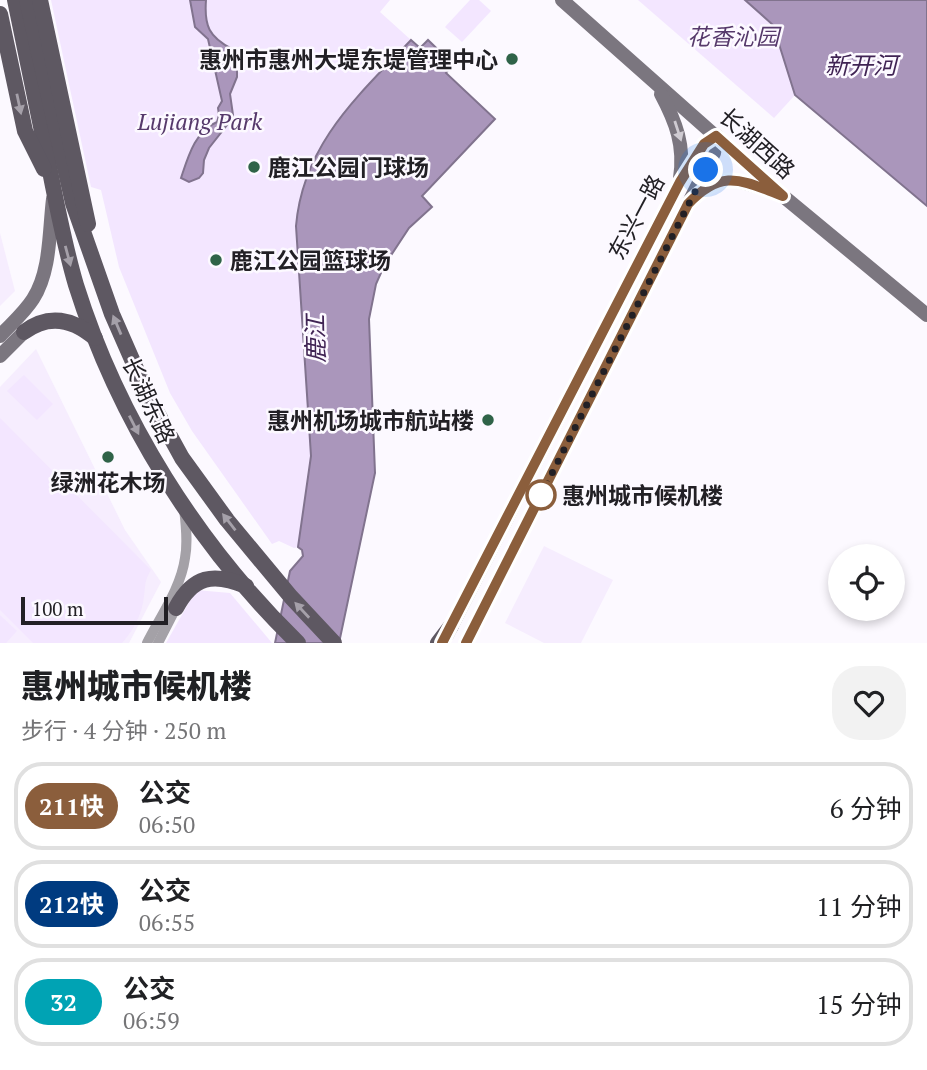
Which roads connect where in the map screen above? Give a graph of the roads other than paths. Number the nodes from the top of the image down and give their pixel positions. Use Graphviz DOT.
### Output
graph roads {
  1 [pos="15,0"];
  2 [pos="27,0"];
  3 [pos="40,0"];
  4 [pos="562,0"];
  5 [pos="0,14"];
  6 [pos="655,84"];
  7 [pos="45,114"];
  8 [pos="716,136"];
  9 [pos="680,182"];
  10 [pos="53,189"];
  11 [pos="783,196"];
  12 [pos="688,204"];
  13 [pos="97,274"];
  14 [pos="927,315"];
  15 [pos="24,332"];
  16 [pos="0,335"];
  17 [pos="97,340"];
  18 [pos="0,356"];
  19 [pos="183,505"];
  20 [pos="246,586"];
  21 [pos="176,608"];
  22 [pos="451,626"];
  23 [pos="147,643"];
  24 [pos="158,643"];
  25 [pos="298,643"];
  26 [pos="334,643"];
  27 [pos="440,643"];
  28 [pos="466,643"];
  1 -- 7 [label="main road"];
  2 -- 7 [label="main road"];
  3 -- 13 [label="main road, 长湖东路"];
  4 -- 6 [label="street, 长湖西路"];
  5 -- 10 [label="main road, 长湖东路, one-way"];
  6 -- 8 [label="street, 长湖西路"];
  6 -- 9 [label="street, one-way"];
  7 -- 10 [label="main road, 长湖东路"];
  7 -- 13 [label="main road, 长湖东路"];
  8 -- 9 [label="street, 东兴一路"];
  8 -- 11 [label="street, 长湖西路"];
  8 -- 12 [label="street, 东兴一路"];
  9 -- 22 [label="street, 东兴一路"];
  10 -- 16 [label="street"];
  10 -- 17 [label="main road, 长湖东路, one-way"];
  11 -- 12 [label="street"];
  11 -- 14 [label="street, 长湖西路"];
  12 -- 28 [label="street, 东兴一路"];
  26 -- 13 [label="main road, 长湖东路, one-way"];
  15 -- 17 [label="main road"];
  15 -- 18 [label="street"];
  17 -- 19 [label="main road, 长湖东路, one-way"];
  19 -- 20 [label="main road, 长湖东路"];
  19 -- 23 [label="street"];
  20 -- 21 [label="main road"];
  20 -- 25 [label="main road, 长湖东路"];
  21 -- 24 [label="street"];
  22 -- 27 [label="main road"];
}
